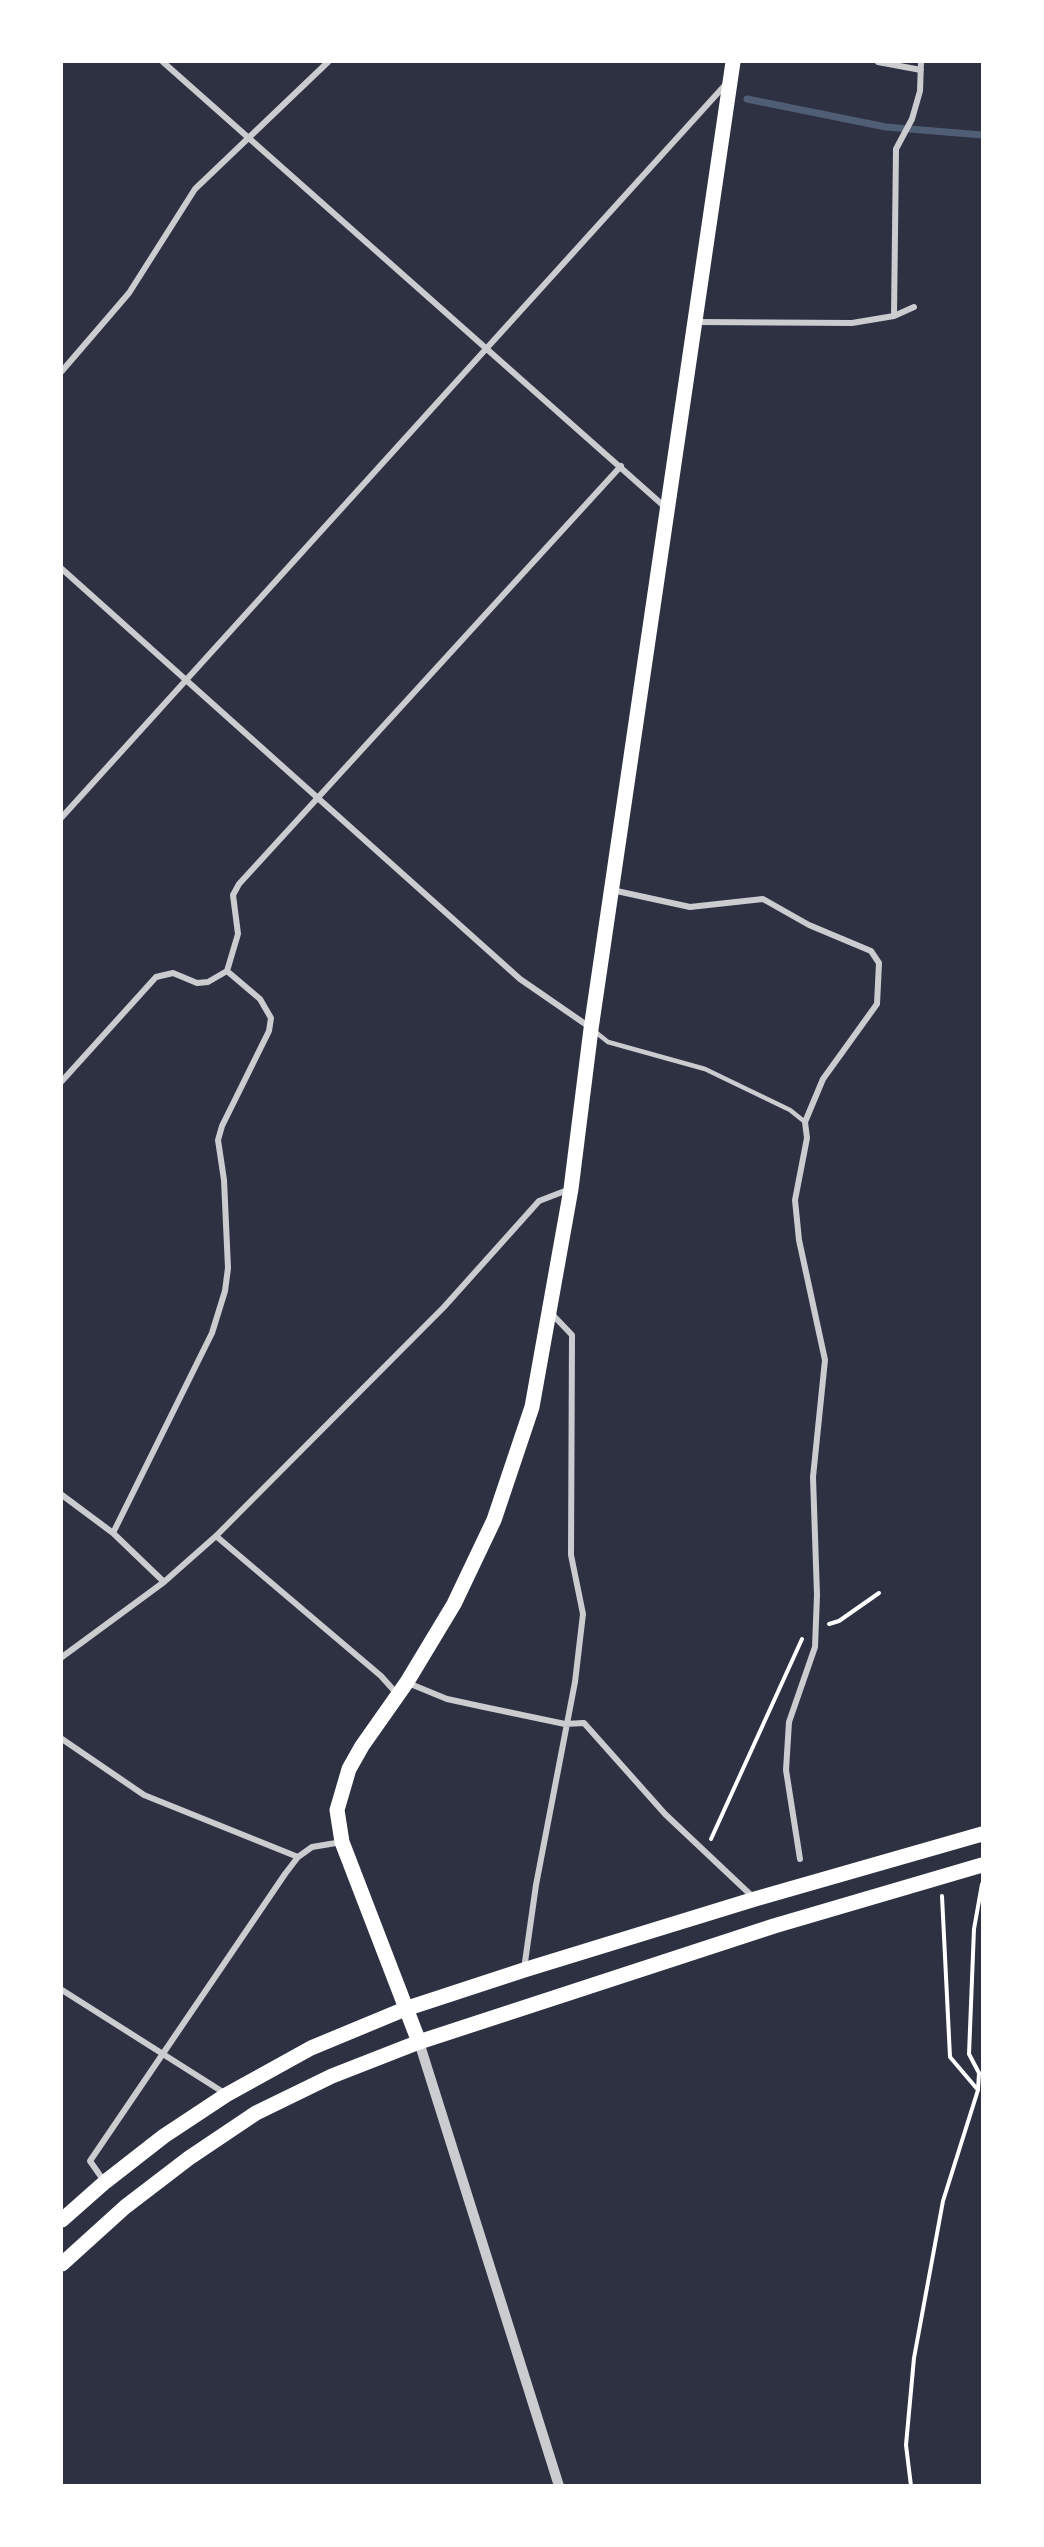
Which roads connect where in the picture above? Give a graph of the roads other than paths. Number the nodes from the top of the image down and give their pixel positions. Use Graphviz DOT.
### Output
graph roads {
  1 [pos="163,62"];
  2 [pos="328,62"];
  3 [pos="732,62"];
  4 [pos="878,62"];
  5 [pos="921,62"];
  6 [pos="921,70"];
  7 [pos="729,81"];
  8 [pos="250,138"];
  9 [pos="914,307"];
  10 [pos="894,316"];
  11 [pos="696,322"];
  12 [pos="486,348"];
  13 [pos="62,371"];
  14 [pos="621,466"];
  15 [pos="668,509"];
  16 [pos="62,569"];
  17 [pos="185,679"];
  18 [pos="316,797"];
  19 [pos="62,817"];
  20 [pos="612,890"];
  21 [pos="227,971"];
  22 [pos="591,1029"];
  23 [pos="62,1081"];
  24 [pos="805,1122"];
  25 [pos="571,1189"];
  26 [pos="548,1311"];
  27 [pos="62,1495"];
  28 [pos="113,1533"];
  29 [pos="216,1536"];
  30 [pos="164,1582"];
  31 [pos="62,1657"];
  32 [pos="407,1682"];
  33 [pos="398,1695"];
  34 [pos="565,1724"];
  35 [pos="62,1738"];
  36 [pos="976,1837"];
  37 [pos="342,1842"];
  38 [pos="298,1857"];
  39 [pos="800,1859"];
  40 [pos="982,1864"];
  41 [pos="755,1899"];
  42 [pos="524,1970"];
  43 [pos="62,1990"];
  44 [pos="405,2009"];
  45 [pos="419,2042"];
  46 [pos="163,2056"];
  47 [pos="226,2095"];
  48 [pos="105,2182"];
  49 [pos="62,2220"];
  50 [pos="62,2265"];
  51 [pos="559,2486"];
  1 -- 8 [label="street"];
  2 -- 8 [label="street"];
  3 -- 7 [label="main road"];
  4 -- 6 [label="street"];
  5 -- 6 [label="street"];
  6 -- 10 [label="street"];
  7 -- 11 [label="main road"];
  7 -- 12 [label="street"];
  8 -- 12 [label="street"];
  8 -- 13 [label="street"];
  9 -- 10 [label="street"];
  10 -- 11 [label="street"];
  11 -- 15 [label="main road"];
  12 -- 14 [label="street"];
  12 -- 17 [label="street"];
  14 -- 15 [label="street"];
  14 -- 18 [label="street"];
  15 -- 20 [label="main road"];
  16 -- 17 [label="street"];
  17 -- 18 [label="street"];
  17 -- 19 [label="street"];
  18 -- 21 [label="street"];
  18 -- 22 [label="street"];
  20 -- 22 [label="main road"];
  20 -- 24 [label="street"];
  21 -- 23 [label="street"];
  21 -- 28 [label="street"];
  22 -- 24 [label="lane"];
  22 -- 25 [label="main road"];
  24 -- 39 [label="street"];
  25 -- 26 [label="main road"];
  25 -- 29 [label="street"];
  26 -- 32 [label="main road"];
  26 -- 34 [label="street"];
  27 -- 28 [label="street"];
  28 -- 30 [label="street"];
  29 -- 30 [label="street"];
  29 -- 33 [label="street"];
  30 -- 31 [label="street"];
  32 -- 33 [label="main road"];
  32 -- 34 [label="street"];
  33 -- 37 [label="main road"];
  34 -- 41 [label="street"];
  34 -- 42 [label="street"];
  35 -- 38 [label="street"];
  36 -- 41 [label="main road"];
  37 -- 38 [label="street"];
  37 -- 44 [label="main road"];
  38 -- 46 [label="street"];
  40 -- 45 [label="main road"];
  41 -- 42 [label="main road"];
  42 -- 44 [label="main road"];
  43 -- 46 [label="street"];
  44 -- 45 [label="main road"];
  44 -- 47 [label="main road"];
  45 -- 50 [label="main road"];
  45 -- 51 [label="street"];
  46 -- 47 [label="street"];
  46 -- 48 [label="street"];
  47 -- 48 [label="main road"];
  48 -- 49 [label="main road"];
}
